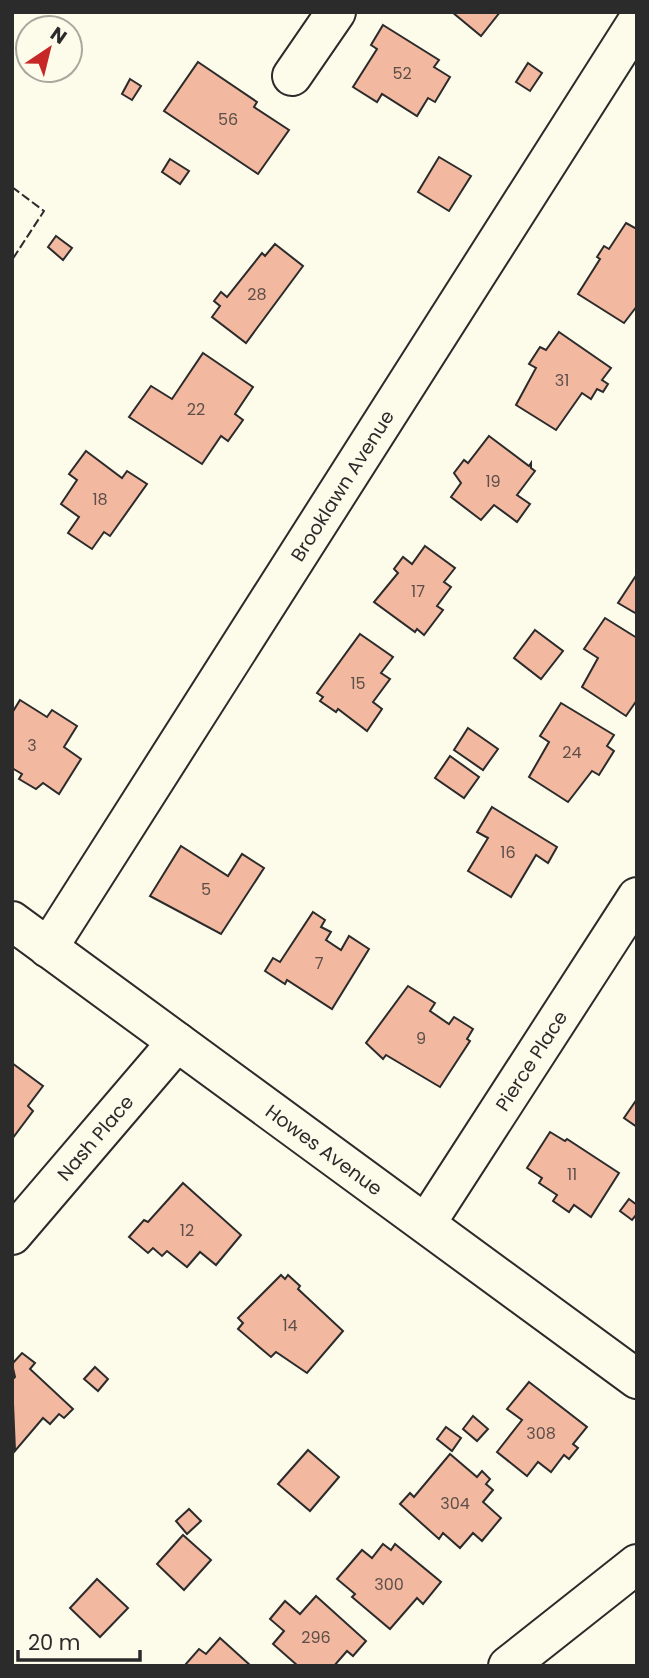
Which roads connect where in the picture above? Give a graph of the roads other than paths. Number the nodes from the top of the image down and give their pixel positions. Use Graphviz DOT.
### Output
graph roads {
  1 [pos="336,12"];
  2 [pos="637,22"];
  3 [pos="292,76"];
  4 [pos="637,897"];
  5 [pos="12,921"];
  6 [pos="48,948"];
  7 [pos="177,1042"];
  8 [pos="427,1222"];
  9 [pos="12,1235"];
  10 [pos="637,1379"];
  11 [pos="637,1564"];
  12 [pos="508,1666"];
  1 -- 3 [label="street"];
  2 -- 6 [label="street, Brooklawn Avenue"];
  4 -- 8 [label="street, Pierce Place"];
  5 -- 6 [label="street, Howes Avenue"];
  6 -- 7 [label="street, Howes Avenue"];
  7 -- 8 [label="street, Howes Avenue"];
  7 -- 9 [label="street, Nash Place"];
  8 -- 10 [label="street, Howes Avenue"];
  11 -- 12 [label="street"];
}
